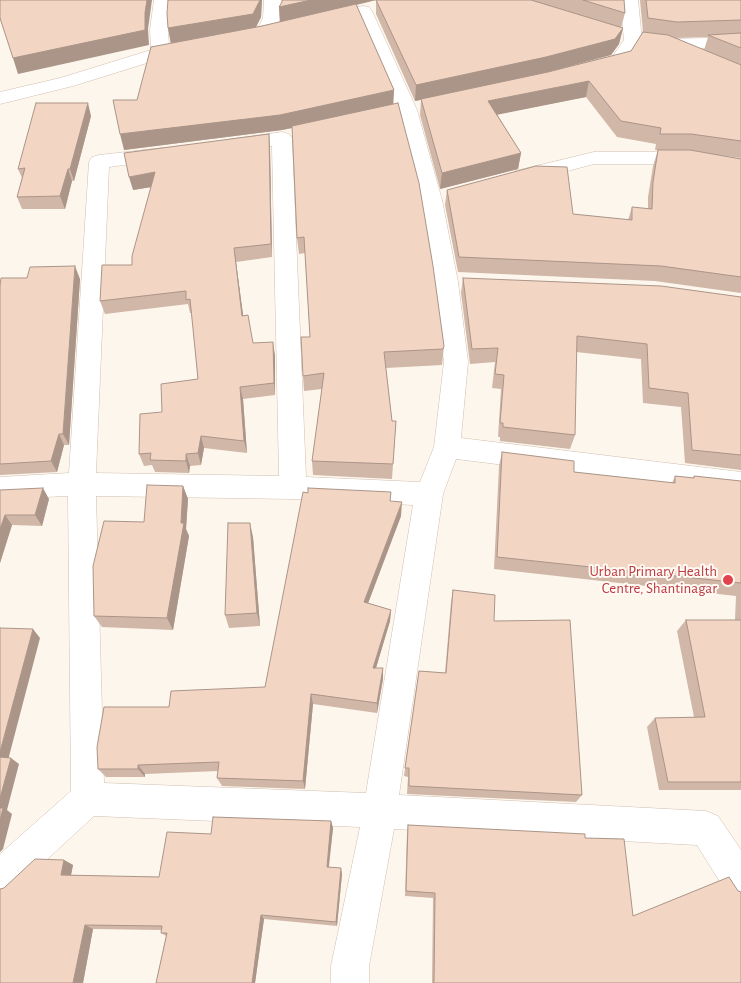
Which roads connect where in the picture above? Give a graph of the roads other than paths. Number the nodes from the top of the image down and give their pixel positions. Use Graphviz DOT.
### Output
graph roads {
  1 [pos="163,0"];
  2 [pos="273,0"];
  3 [pos="629,0"];
  4 [pos="362,11"];
  5 [pos="281,30"];
  6 [pos="614,34"];
  7 [pos="263,35"];
  8 [pos="244,38"];
  9 [pos="633,40"];
  10 [pos="741,42"];
  11 [pos="668,44"];
  12 [pos="198,46"];
  13 [pos="160,53"];
  14 [pos="704,60"];
  15 [pos="572,73"];
  16 [pos="0,98"];
  17 [pos="741,168"];
  18 [pos="508,180"];
  19 [pos="447,447"];
  20 [pos="741,483"];
  21 [pos="82,484"];
  22 [pos="0,488"];
  23 [pos="293,488"];
  24 [pos="429,494"];
  25 [pos="88,800"];
  26 [pos="380,811"];
  27 [pos="0,878"];
  28 [pos="741,882"];
  29 [pos="350,983"];
  1 -- 13 [label="street"];
  2 -- 7 [label="street"];
  3 -- 9 [label="street"];
  4 -- 19 [label="street"];
  5 -- 7 [label="street"];
  6 -- 9 [label="street"];
  7 -- 8 [label="street"];
  9 -- 11 [label="street"];
  9 -- 15 [label="street"];
  10 -- 11 [label="street"];
  11 -- 14 [label="street"];
  12 -- 13 [label="street"];
  13 -- 16 [label="street"];
  17 -- 18 [label="street"];
  19 -- 20 [label="street"];
  19 -- 24 [label="street"];
  21 -- 22 [label="street"];
  21 -- 23 [label="street"];
  21 -- 23 [label="street"];
  21 -- 25 [label="street"];
  23 -- 24 [label="street"];
  24 -- 26 [label="street"];
  25 -- 26 [label="street"];
  25 -- 27 [label="street"];
  26 -- 28 [label="street"];
  26 -- 29 [label="street"];
}
